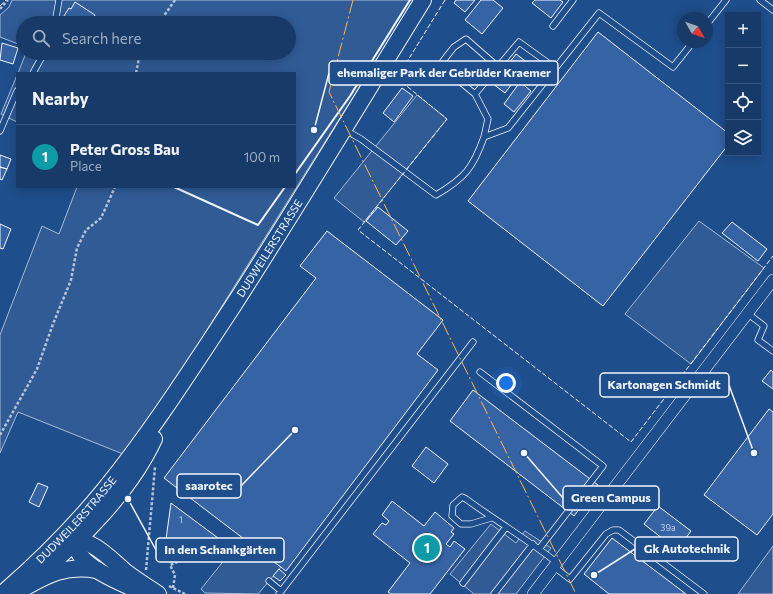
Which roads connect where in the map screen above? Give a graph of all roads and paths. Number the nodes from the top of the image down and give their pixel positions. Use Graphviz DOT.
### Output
graph roads {
  1 [pos="8,0"];
  2 [pos="59,0"];
  3 [pos="175,0"];
  4 [pos="423,0"];
  5 [pos="573,0"];
  6 [pos="726,0"];
  7 [pos="760,0"];
  8 [pos="0,9"];
  9 [pos="773,10"];
  10 [pos="56,16"];
  11 [pos="165,16"];
  12 [pos="713,16"];
  13 [pos="553,26"];
  14 [pos="688,48"];
  15 [pos="40,60"];
  16 [pos="139,60"];
  17 [pos="498,67"];
  18 [pos="555,68"];
  19 [pos="33,72"];
  20 [pos="136,72"];
  21 [pos="16,93"];
  22 [pos="475,94"];
  23 [pos="343,129"];
  24 [pos="0,131"];
  25 [pos="484,137"];
  26 [pos="115,188"];
  27 [pos="773,280"];
  28 [pos="747,313"];
  29 [pos="473,342"];
  30 [pos="773,351"];
  31 [pos="480,372"];
  32 [pos="176,393"];
  33 [pos="0,435"];
  34 [pos="143,439"];
  35 [pos="155,467"];
  36 [pos="491,518"];
  37 [pos="97,519"];
  38 [pos="506,527"];
  39 [pos="77,539"];
  40 [pos="229,540"];
  41 [pos="56,543"];
  42 [pos="533,544"];
  43 [pos="99,549"];
  44 [pos="539,549"];
  45 [pos="554,564"];
  46 [pos="98,570"];
  47 [pos="146,571"];
  48 [pos="269,581"];
  49 [pos="463,583"];
  50 [pos="166,591"];
  51 [pos="280,593"];
  52 [pos="2,594"];
  53 [pos="13,594"];
  54 [pos="146,594"];
  55 [pos="494,594"];
  56 [pos="532,594"];
  57 [pos="704,594"];
  1 -- 8 [label="path"];
  2 -- 10 [label="lane"];
  3 -- 11 [label="path"];
  4 -- 23 [label="main road, DUDWEILERSTRASSE"];
  5 -- 13 [label="lane"];
  6 -- 12 [label="lane"];
  7 -- 9 [label="lane"];
  14 -- 18 [label="lane"];
  15 -- 19 [label="lane"];
  16 -- 20 [label="path"];
  17 -- 18 [label="lane"];
  17 -- 22 [label="lane"];
  17 -- 22 [label="lane"];
  18 -- 25 [label="lane"];
  21 -- 24 [label="lane"];
  22 -- 25 [label="lane"];
  23 -- 25 [label="lane"];
  23 -- 32 [label="main road, DUDWEILERSTRASSE"];
  26 -- 33 [label="path"];
  27 -- 28 [label="street"];
  28 -- 30 [label="lane"];
  28 -- 45 [label="street"];
  29 -- 51 [label="lane"];
  31 -- 44 [label="lane"];
  32 -- 34 [label="main road, DUDWEILERSTRASSE"];
  32 -- 37 [label="main road, DUDWEILERSTRASSE"];
  34 -- 39 [label="main road, DUDWEILERSTRASSE"];
  34 -- 41 [label="main road, DUDWEILERSTRASSE"];
  35 -- 47 [label="path"];
  36 -- 36 [label="lane"];
  36 -- 38 [label="lane"];
  37 -- 39 [label="main road, DUDWEILERSTRASSE"];
  37 -- 43 [label="main road"];
  38 -- 42 [label="lane"];
  38 -- 49 [label="lane"];
  39 -- 41 [label="main road"];
  39 -- 43 [label="main road"];
  39 -- 46 [label="main road"];
  39 -- 53 [label="main road, DUDWEILERSTRASSE"];
  40 -- 50 [label="path"];
  41 -- 52 [label="main road, DUDWEILERSTRASSE"];
  42 -- 44 [label="lane"];
  42 -- 55 [label="lane"];
  43 -- 50 [label="main road"];
  44 -- 45 [label="lane"];
  45 -- 56 [label="street"];
  45 -- 57 [label="lane"];
  46 -- 53 [label="main road"];
  46 -- 54 [label="main road"];
  48 -- 51 [label="lane"];
}
